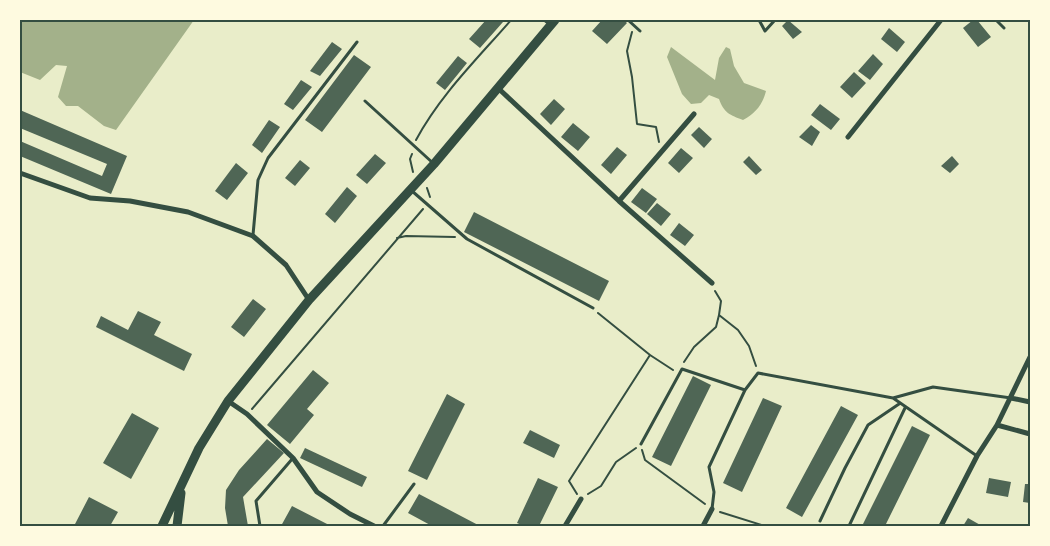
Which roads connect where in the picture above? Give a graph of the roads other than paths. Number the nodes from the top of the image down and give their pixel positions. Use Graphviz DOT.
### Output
graph roads {
  1 [pos="628,20"];
  2 [pos="758,20"];
  3 [pos="775,20"];
  4 [pos="940,20"];
  5 [pos="996,20"];
  6 [pos="550,22"];
  7 [pos="1004,28"];
  8 [pos="640,31"];
  9 [pos="357,42"];
  10 [pos="499,89"];
  11 [pos="365,101"];
  12 [pos="694,114"];
  13 [pos="848,138"];
  14 [pos="434,164"];
  15 [pos="20,173"];
  16 [pos="411,190"];
  17 [pos="619,201"];
  18 [pos="253,236"];
  19 [pos="712,283"];
  20 [pos="309,300"];
  21 [pos="592,308"];
  22 [pos="1030,357"];
  23 [pos="745,390"];
  24 [pos="893,398"];
  25 [pos="1011,398"];
  26 [pos="228,402"];
  27 [pos="1030,402"];
  28 [pos="900,404"];
  29 [pos="905,408"];
  30 [pos="998,425"];
  31 [pos="1030,434"];
  32 [pos="641,444"];
  33 [pos="977,456"];
  34 [pos="293,458"];
  35 [pos="184,478"];
  36 [pos="414,484"];
  37 [pos="581,499"];
  38 [pos="712,510"];
  39 [pos="820,521"];
  40 [pos="162,526"];
  41 [pos="177,526"];
  42 [pos="260,526"];
  43 [pos="374,526"];
  44 [pos="384,526"];
  45 [pos="565,526"];
  46 [pos="703,526"];
  47 [pos="849,526"];
  48 [pos="941,526"];
  1 -- 8 [label="lane"];
  2 -- 3 [label="lane"];
  4 -- 13 [label="street"];
  5 -- 7 [label="lane"];
  6 -- 10 [label="main road"];
  9 -- 18 [label="lane"];
  10 -- 14 [label="main road"];
  10 -- 17 [label="street"];
  11 -- 14 [label="lane"];
  12 -- 17 [label="street"];
  14 -- 16 [label="main road"];
  15 -- 18 [label="street"];
  16 -- 20 [label="main road"];
  16 -- 21 [label="lane"];
  17 -- 19 [label="street"];
  18 -- 20 [label="street"];
  20 -- 26 [label="main road"];
  22 -- 25 [label="street"];
  23 -- 24 [label="lane"];
  23 -- 32 [label="lane"];
  23 -- 38 [label="lane"];
  24 -- 25 [label="lane"];
  24 -- 28 [label="lane"];
  25 -- 27 [label="street"];
  25 -- 30 [label="street"];
  26 -- 34 [label="street"];
  26 -- 35 [label="main road"];
  28 -- 29 [label="lane"];
  28 -- 39 [label="lane"];
  29 -- 33 [label="lane"];
  29 -- 47 [label="lane"];
  30 -- 31 [label="street"];
  30 -- 33 [label="street"];
  33 -- 48 [label="street"];
  34 -- 42 [label="lane"];
  34 -- 43 [label="street"];
  35 -- 40 [label="main road"];
  35 -- 41 [label="main road"];
  36 -- 44 [label="lane"];
  37 -- 45 [label="street"];
  38 -- 46 [label="street"];
}
